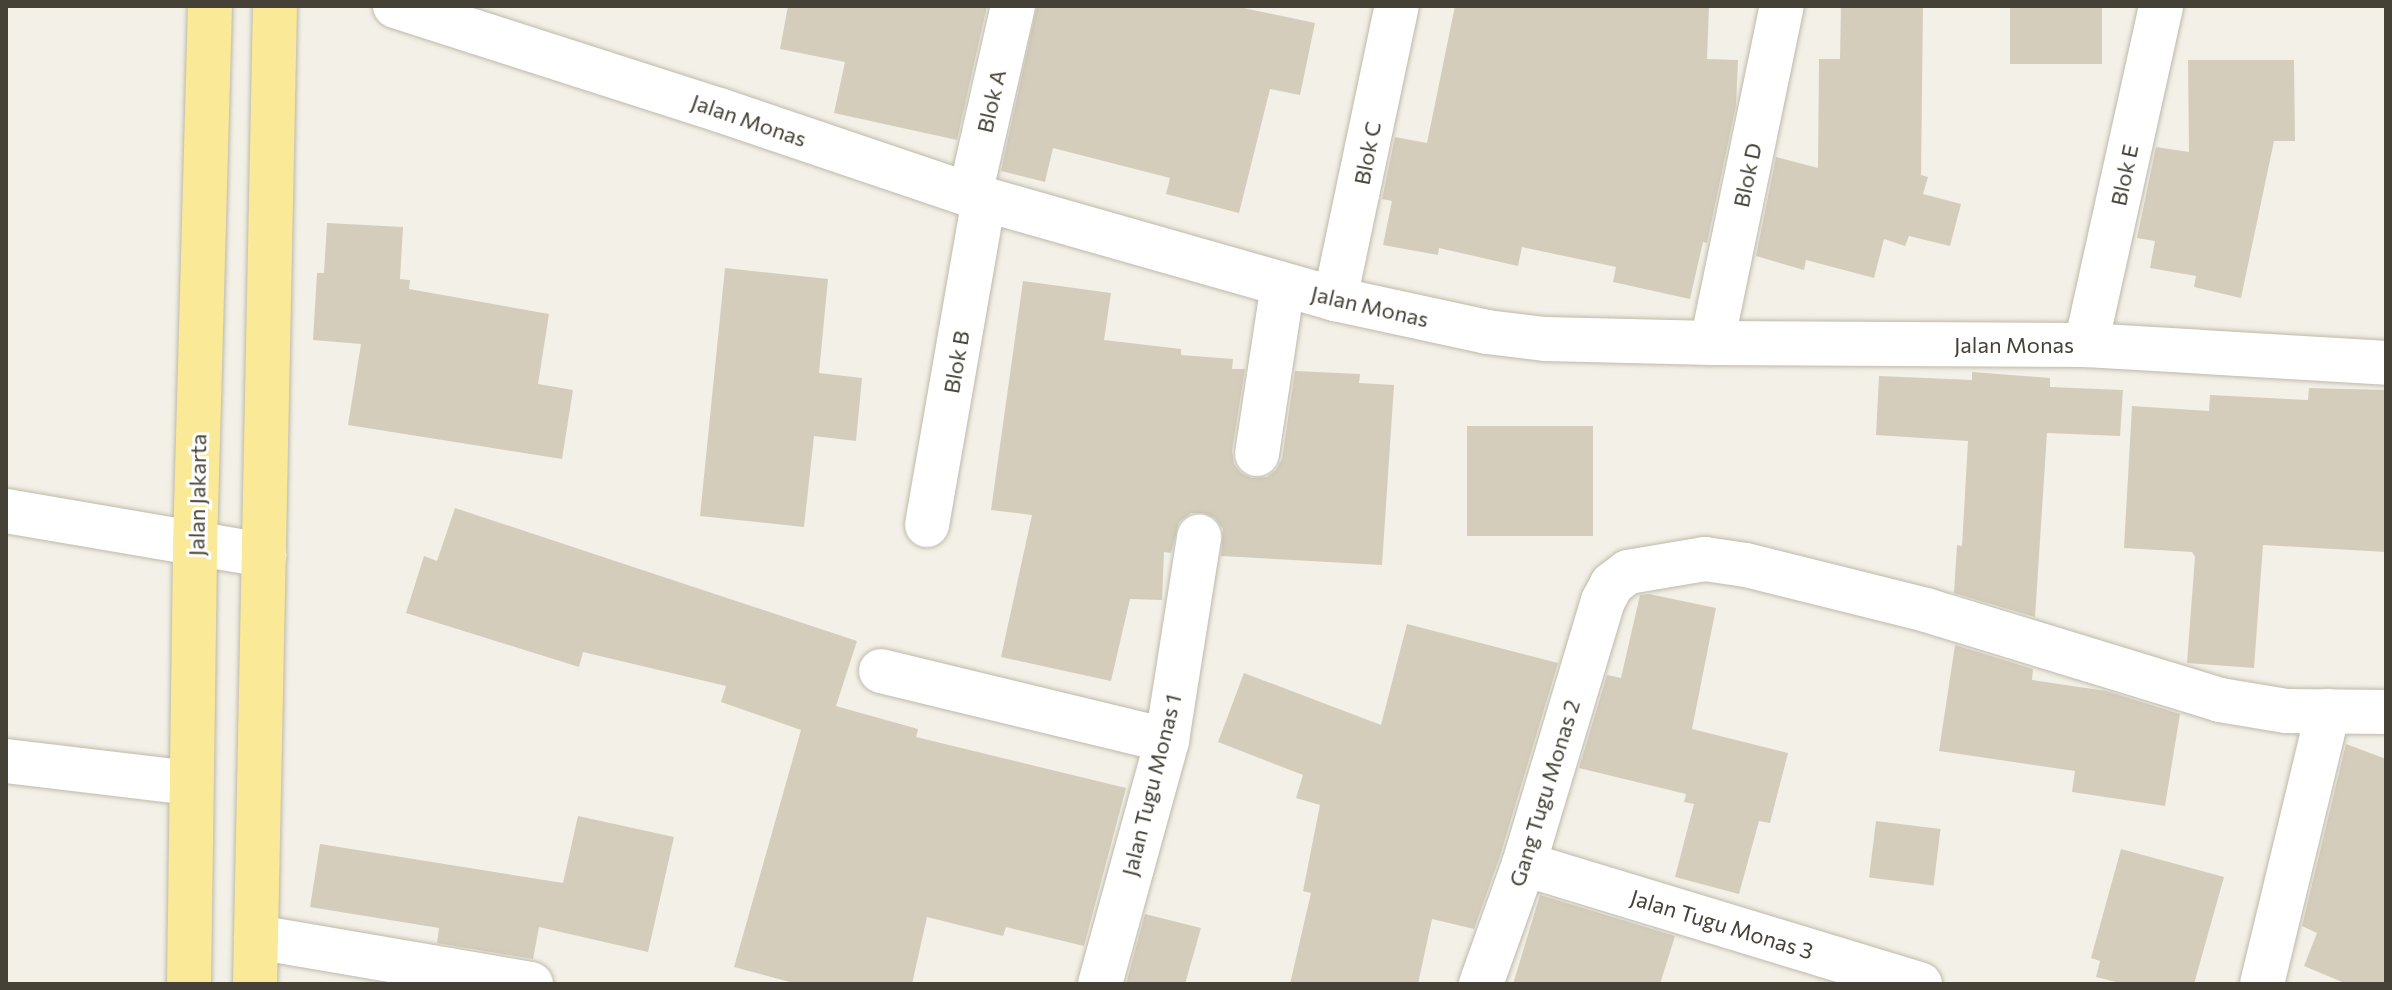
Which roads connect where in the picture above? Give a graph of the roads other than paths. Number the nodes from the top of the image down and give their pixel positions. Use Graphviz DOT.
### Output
graph roads {
  1 [pos="210,6"];
  2 [pos="275,6"];
  3 [pos="395,6"];
  4 [pos="1013,6"];
  5 [pos="1397,6"];
  6 [pos="1782,6"];
  7 [pos="2161,6"];
  8 [pos="977,197"];
  9 [pos="1283,285"];
  10 [pos="1335,299"];
  11 [pos="1712,343"];
  12 [pos="2086,345"];
  13 [pos="2386,363"];
  14 [pos="1257,454"];
  15 [pos="6,511"];
  16 [pos="927,525"];
  17 [pos="1199,537"];
  18 [pos="195,546"];
  19 [pos="264,555"];
  20 [pos="881,671"];
  21 [pos="2328,711"];
  22 [pos="2386,712"];
  23 [pos="1167,740"];
  24 [pos="6,761"];
  25 [pos="191,783"];
  26 [pos="1524,864"];
  27 [pos="256,937"];
  28 [pos="189,984"];
  29 [pos="255,984"];
  30 [pos="531,984"];
  31 [pos="1100,984"];
  32 [pos="1481,984"];
  33 [pos="1920,984"];
  34 [pos="2262,984"];
  1 -- 18 [label="main road, Jalan Jakarta"];
  2 -- 19 [label="main road"];
  3 -- 8 [label="street, Jalan Monas"];
  4 -- 8 [label="street, Blok A"];
  5 -- 10 [label="street, Blok C"];
  6 -- 11 [label="street, Blok D"];
  7 -- 12 [label="street, Blok E"];
  8 -- 9 [label="street, Jalan Monas"];
  8 -- 16 [label="street, Blok B"];
  9 -- 10 [label="street, Jalan Monas"];
  9 -- 14 [label="street"];
  10 -- 11 [label="street, Jalan Monas"];
  11 -- 12 [label="street, Jalan Monas"];
  12 -- 13 [label="street, Jalan Monas"];
  15 -- 18 [label="street"];
  17 -- 23 [label="street, Jalan Tugu Monas 1"];
  18 -- 19 [label="street"];
  18 -- 25 [label="main road, Jalan Jakarta"];
  19 -- 27 [label="main road"];
  20 -- 23 [label="street"];
  21 -- 22 [label="street"];
  21 -- 26 [label="street, Gang Tugu Monas 2"];
  21 -- 34 [label="street"];
  23 -- 31 [label="street, Jalan Tugu Monas 1"];
  24 -- 25 [label="street"];
  25 -- 28 [label="main road, Jalan Jakarta"];
  26 -- 32 [label="street, Gang Tugu Monas 2"];
  26 -- 33 [label="street, Jalan Tugu Monas 3"];
  27 -- 29 [label="main road"];
  27 -- 30 [label="street"];
}
